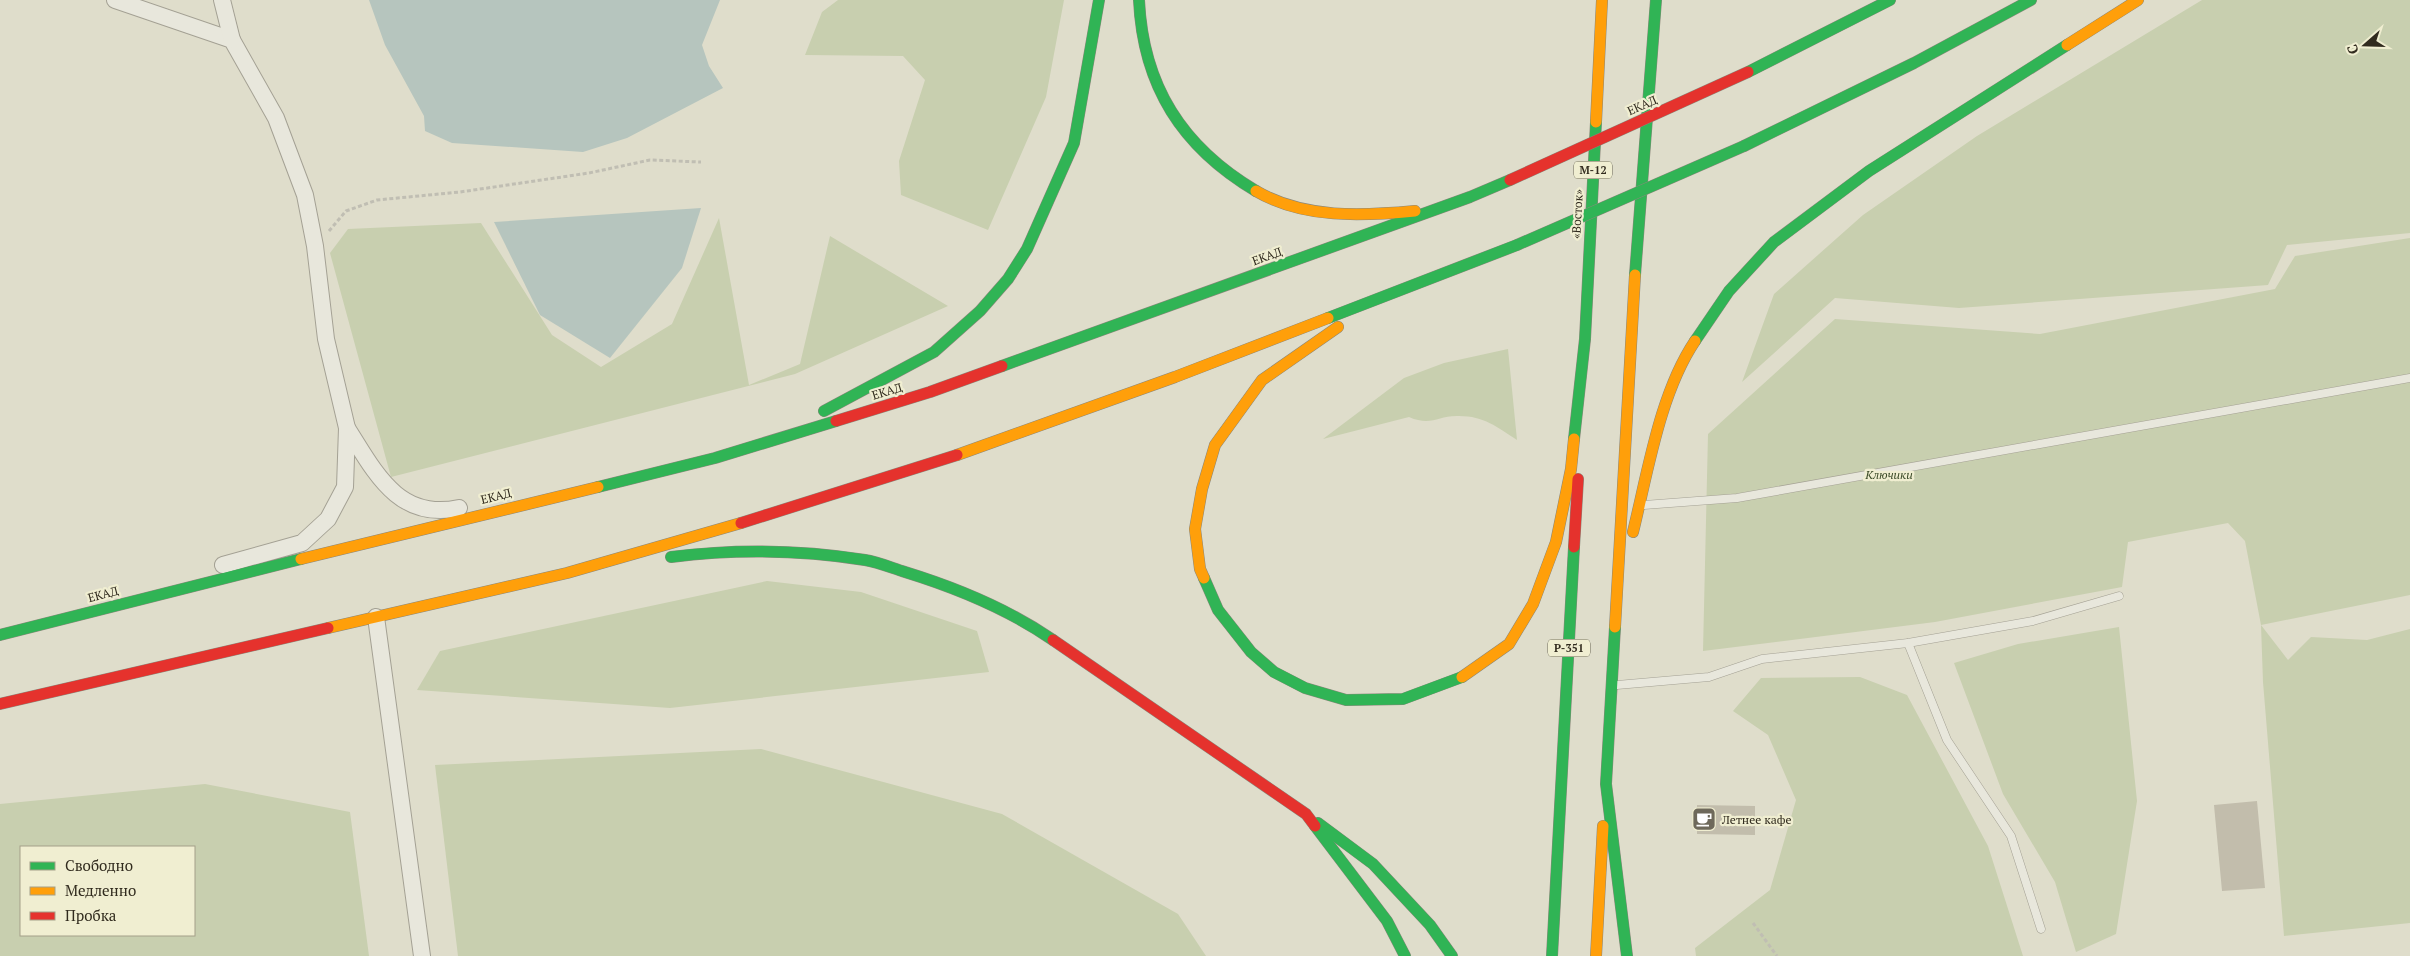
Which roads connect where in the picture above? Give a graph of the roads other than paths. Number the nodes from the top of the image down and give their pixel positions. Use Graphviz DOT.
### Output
graph roads {
  1 [pos="115,0"];
  2 [pos="222,0"];
  3 [pos="1099,0"];
  4 [pos="1139,0"];
  5 [pos="1598,0"];
  6 [pos="1602,0"];
  7 [pos="1658,0"];
  8 [pos="1890,0"];
  9 [pos="2031,0"];
  10 [pos="2138,0"];
  11 [pos="232,40"];
  12 [pos="1598,64"];
  13 [pos="1470,197"];
  14 [pos="1393,294"];
  15 [pos="1585,339"];
  16 [pos="2410,378"];
  17 [pos="347,428"];
  18 [pos="715,458"];
  19 [pos="601,484"];
  20 [pos="1622,504"];
  21 [pos="1639,505"];
  22 [pos="567,573"];
  23 [pos="2119,596"];
  24 [pos="1617,597"];
  25 [pos="126,602"];
  26 [pos="376,616"];
  27 [pos="0,636"];
  28 [pos="1908,642"];
  29 [pos="1612,686"];
  30 [pos="0,704"];
  31 [pos="1606,784"];
  32 [pos="1306,814"];
  33 [pos="2041,929"];
  34 [pos="422,956"];
  35 [pos="1405,956"];
  36 [pos="1452,956"];
  37 [pos="1552,956"];
  38 [pos="1596,956"];
  39 [pos="1628,956"];
  1 -- 11 [label="street"];
  2 -- 11 [label="street"];
  3 -- 18 [label="main road"];
  4 -- 13 [label="main road"];
  5 -- 12 [label="main road"];
  6 -- 12 [label="main road, «Восток» / М-12"];
  7 -- 20 [label="main road"];
  8 -- 13 [label="main road, ЕКАД, bridge"];
  9 -- 14 [label="main road, bridge"];
  10 -- 21 [label="main road"];
  11 -- 17 [label="street"];
  12 -- 15 [label="main road, «Восток» / М-12"];
  13 -- 18 [label="main road, ЕКАД"];
  14 -- 15 [label="main road"];
  14 -- 22 [label="main road"];
  15 -- 37 [label="main road, Р-351"];
  16 -- 21 [label="lane"];
  17 -- 19 [label="street"];
  17 -- 25 [label="street"];
  18 -- 19 [label="main road, ЕКАД"];
  19 -- 25 [label="main road, ЕКАД"];
  20 -- 21 [label="lane"];
  20 -- 24 [label="main road"];
  21 -- 24 [label="main road"];
  22 -- 26 [label="main road"];
  22 -- 32 [label="main road"];
  23 -- 28 [label="lane"];
  24 -- 29 [label="main road"];
  25 -- 27 [label="main road, ЕКАД"];
  26 -- 30 [label="main road"];
  26 -- 34 [label="street"];
  28 -- 29 [label="lane"];
  28 -- 33 [label="lane"];
  29 -- 31 [label="main road"];
  31 -- 38 [label="main road"];
  31 -- 39 [label="main road"];
  32 -- 35 [label="main road"];
  32 -- 36 [label="main road"];
}
